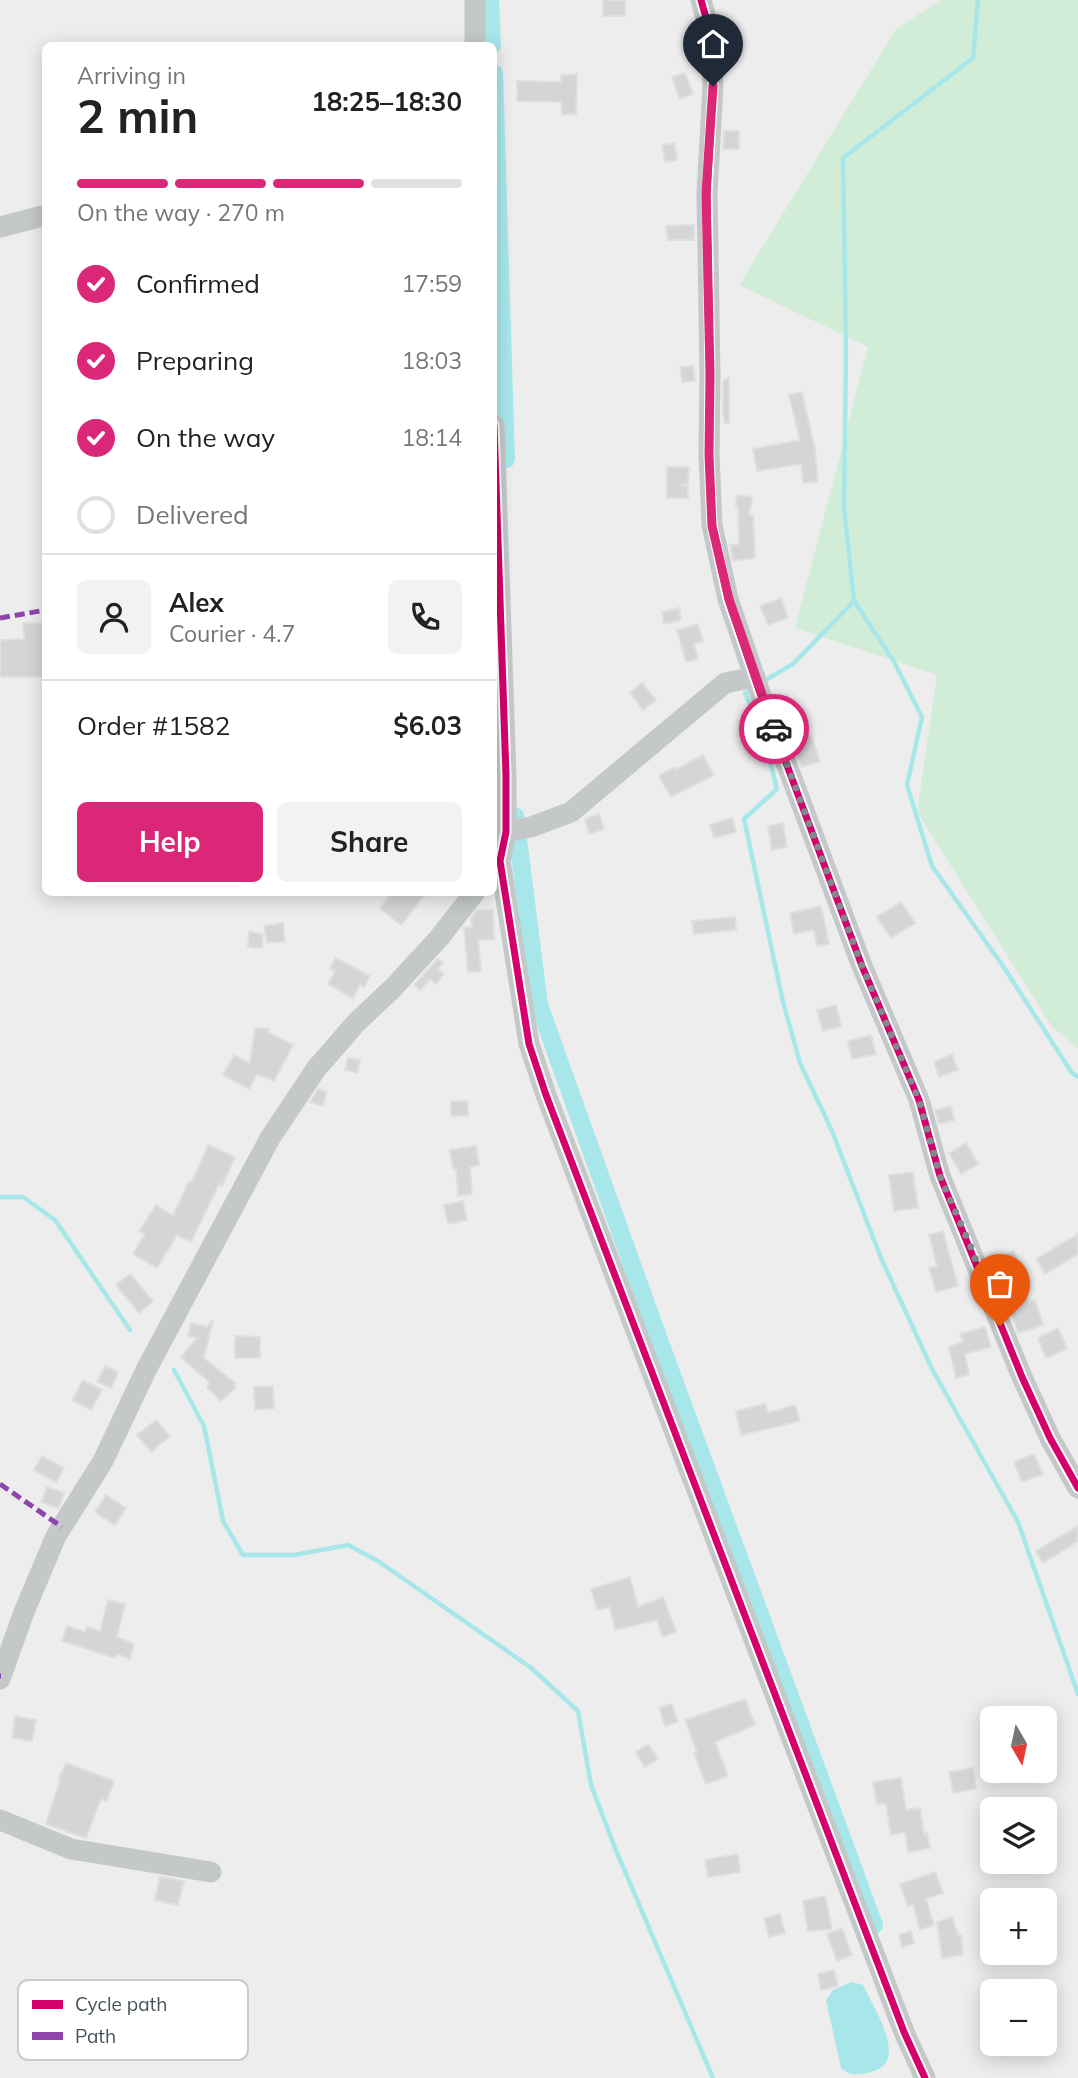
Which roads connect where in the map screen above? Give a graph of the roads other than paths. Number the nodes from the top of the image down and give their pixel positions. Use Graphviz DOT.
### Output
graph roads {
  1 [pos="475,0"];
  2 [pos="701,0"];
  3 [pos="475,42"];
  4 [pos="42,216"];
  5 [pos="0,227"];
  6 [pos="497,512"];
  7 [pos="755,677"];
  8 [pos="506,832"];
  9 [pos="497,865"];
  10 [pos="472,896"];
  11 [pos="1078,1488"];
  12 [pos="0,1679"];
  13 [pos="0,1820"];
  14 [pos="211,1872"];
  15 [pos="925,2078"];
  1 -- 3 [label="street"];
  2 -- 7 [label="street"];
  4 -- 5 [label="street"];
  6 -- 8 [label="street"];
  7 -- 8 [label="street"];
  7 -- 11 [label="street"];
  8 -- 9 [label="street"];
  9 -- 15 [label="street"];
  10 -- 12 [label="street"];
  13 -- 14 [label="street"];
}
